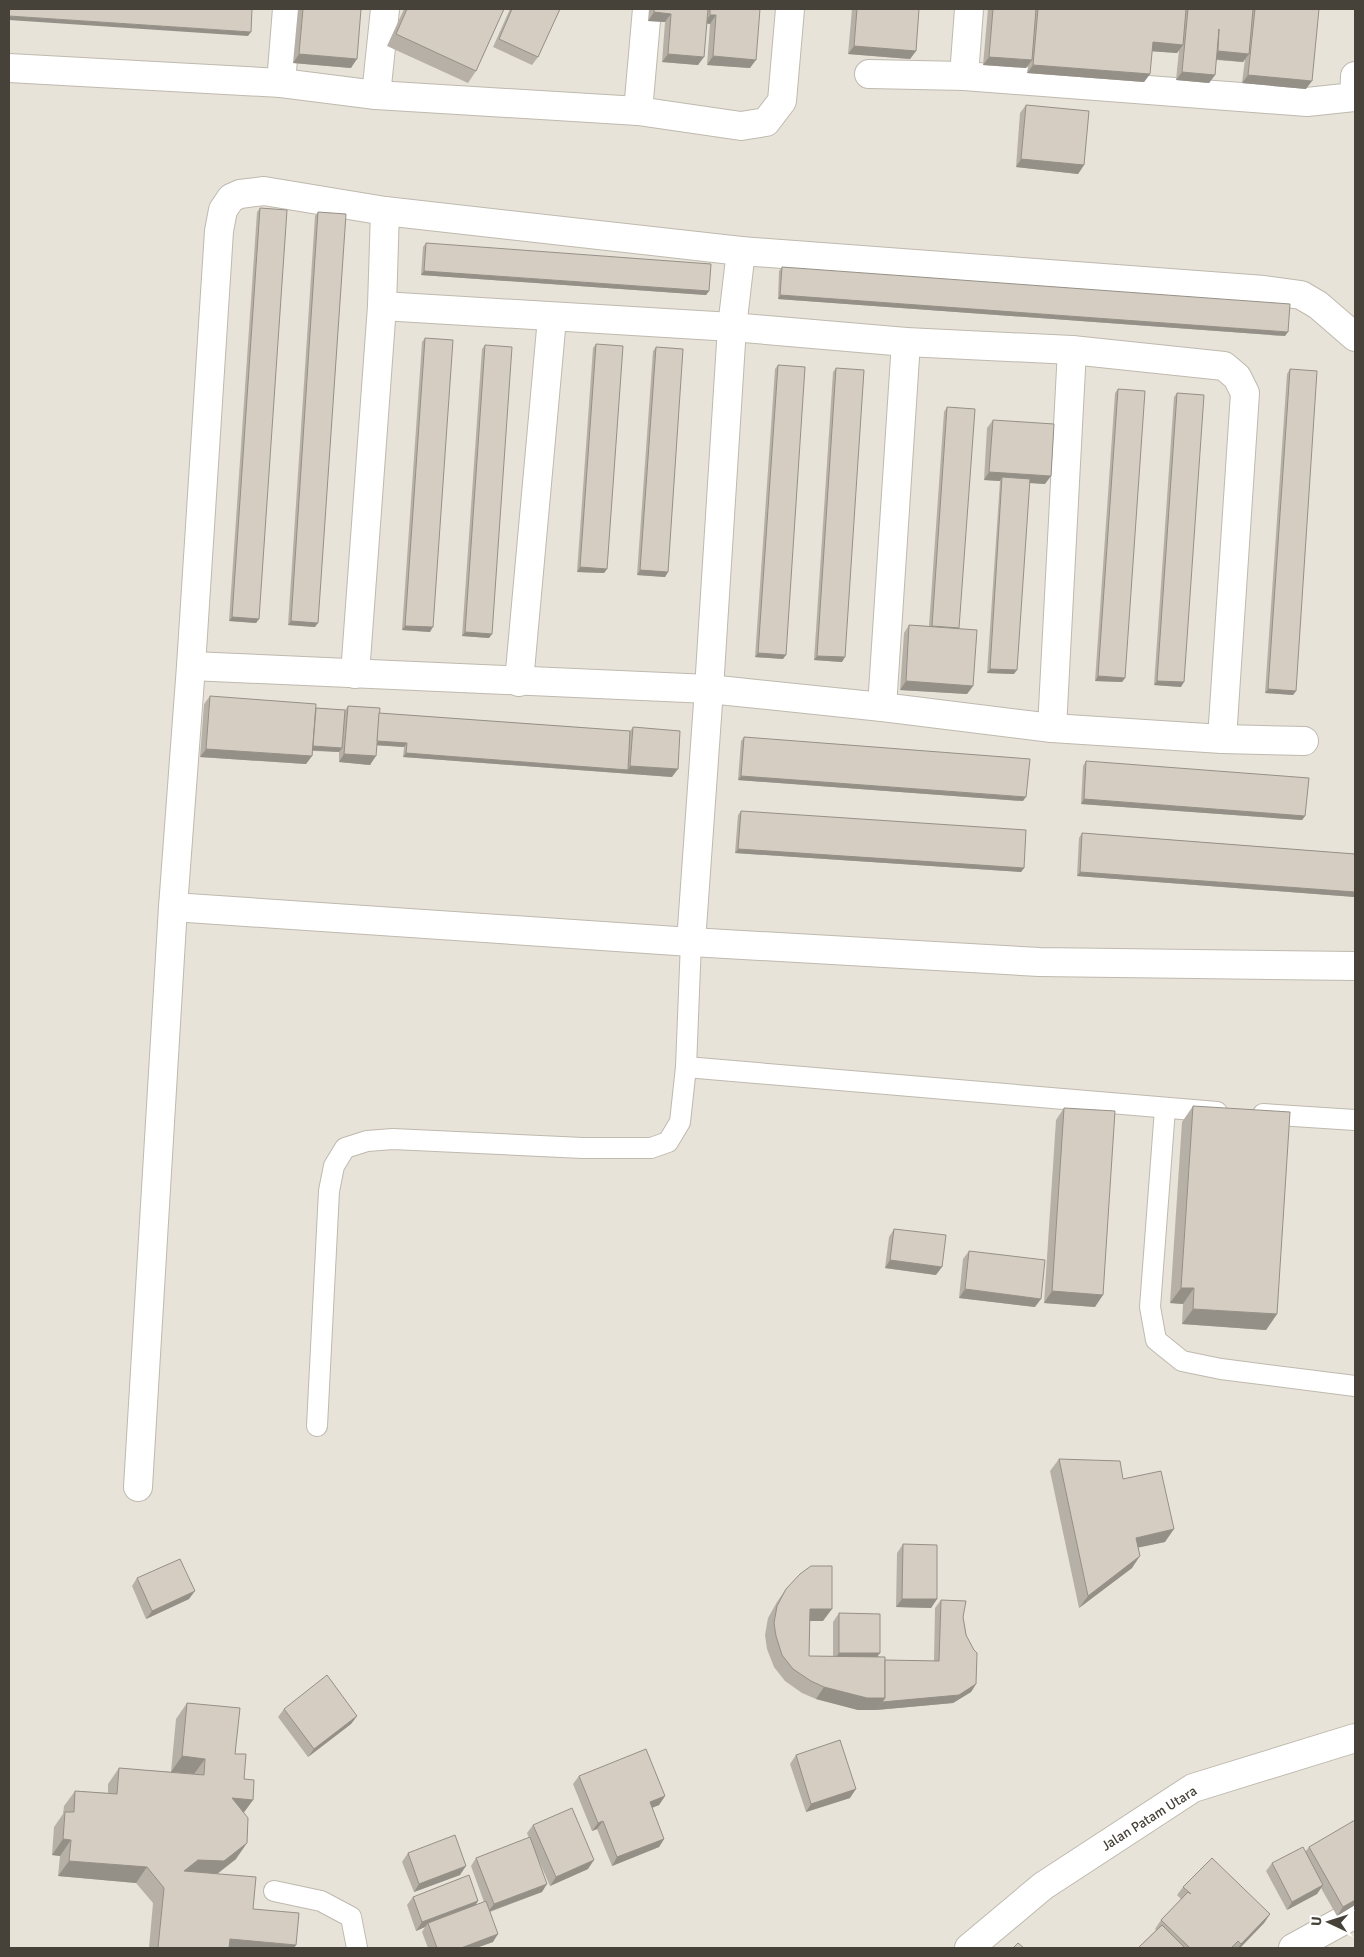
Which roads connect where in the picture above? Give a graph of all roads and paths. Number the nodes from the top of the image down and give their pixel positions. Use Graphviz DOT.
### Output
graph roads {
  1 [pos="287,9"];
  2 [pos="385,9"];
  3 [pos="647,9"];
  4 [pos="790,9"];
  5 [pos="970,9"];
  6 [pos="9,68"];
  7 [pos="869,74"];
  8 [pos="964,76"];
  9 [pos="280,83"];
  10 [pos="1355,90"];
  11 [pos="376,95"];
  12 [pos="638,110"];
  13 [pos="385,211"];
  14 [pos="740,251"];
  15 [pos="382,306"];
  16 [pos="552,318"];
  17 [pos="732,327"];
  18 [pos="1355,337"];
  19 [pos="906,342"];
  20 [pos="1072,350"];
  21 [pos="191,666"];
  22 [pos="355,674"];
  23 [pos="519,682"];
  24 [pos="709,689"];
  25 [pos="882,708"];
  26 [pos="1052,728"];
  27 [pos="1222,739"];
  28 [pos="1304,741"];
  29 [pos="173,907"];
  30 [pos="691,942"];
  31 [pos="1355,966"];
  32 [pos="686,1067"];
  33 [pos="1166,1108"];
  34 [pos="1355,1120"];
  35 [pos="1355,1386"];
  36 [pos="317,1426"];
  37 [pos="138,1487"];
  38 [pos="1355,1738"];
  39 [pos="274,1891"];
  40 [pos="1355,1914"];
  41 [pos="357,1948"];
  42 [pos="969,1948"];
  43 [pos="1293,1948"];
  1 -- 9 [label="street"];
  2 -- 11 [label="street"];
  3 -- 12 [label="street"];
  4 -- 12 [label="street"];
  5 -- 8 [label="street"];
  6 -- 9 [label="street"];
  7 -- 8 [label="street"];
  8 -- 10 [label="street"];
  9 -- 11 [label="street"];
  11 -- 12 [label="street"];
  13 -- 14 [label="street"];
  13 -- 15 [label="street"];
  13 -- 21 [label="street"];
  14 -- 17 [label="street"];
  14 -- 18 [label="street"];
  15 -- 16 [label="street"];
  15 -- 22 [label="street"];
  16 -- 17 [label="street"];
  16 -- 23 [label="street"];
  17 -- 19 [label="street"];
  17 -- 24 [label="street"];
  19 -- 20 [label="street"];
  19 -- 25 [label="street"];
  20 -- 26 [label="street"];
  20 -- 27 [label="street"];
  21 -- 22 [label="street"];
  21 -- 29 [label="street"];
  22 -- 23 [label="street"];
  23 -- 24 [label="street"];
  24 -- 25 [label="street"];
  24 -- 30 [label="street"];
  25 -- 26 [label="street"];
  26 -- 27 [label="street"];
  27 -- 28 [label="street"];
  29 -- 30 [label="street"];
  29 -- 37 [label="street"];
  30 -- 31 [label="street"];
  30 -- 32 [label="lane"];
  32 -- 33 [label="lane"];
  32 -- 36 [label="lane"];
  33 -- 34 [label="lane"];
  33 -- 35 [label="lane"];
  38 -- 42 [label="street, Jalan Patam Utara"];
  39 -- 41 [label="lane"];
  40 -- 43 [label="street"];
}
